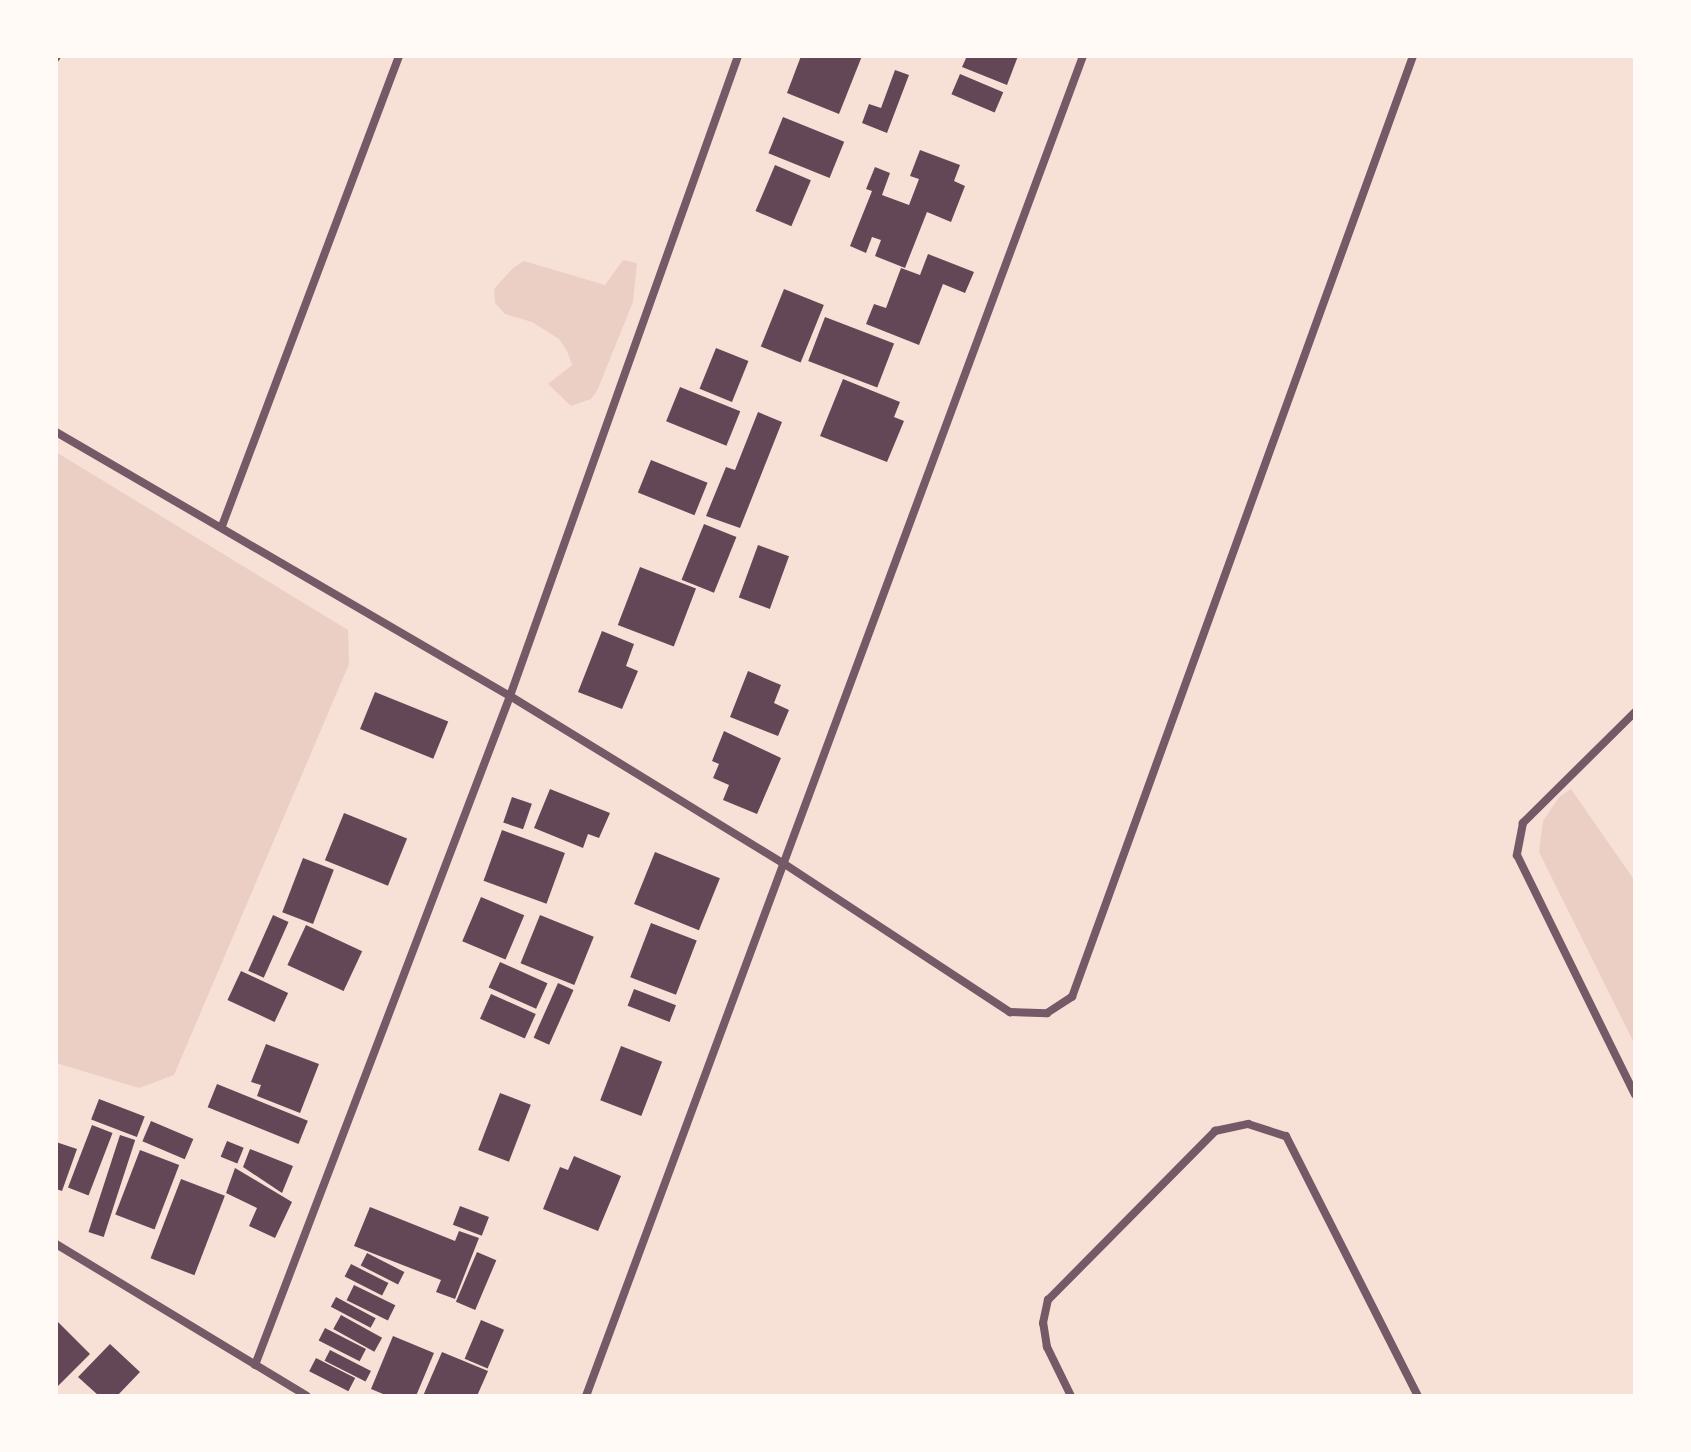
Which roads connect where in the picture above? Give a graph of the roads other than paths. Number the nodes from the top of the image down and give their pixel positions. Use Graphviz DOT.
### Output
graph roads {
  1 [pos="399,56"];
  2 [pos="738,56"];
  3 [pos="1083,56"];
  4 [pos="1413,56"];
  5 [pos="56,432"];
  6 [pos="222,526"];
  7 [pos="510,696"];
  8 [pos="1635,712"];
  9 [pos="783,863"];
  10 [pos="1635,1095"];
  11 [pos="56,1244"];
  12 [pos="255,1365"];
  13 [pos="307,1396"];
  14 [pos="586,1396"];
  15 [pos="1071,1396"];
  16 [pos="1418,1396"];
  1 -- 6 [label="street"];
  2 -- 7 [label="street"];
  3 -- 9 [label="street"];
  4 -- 9 [label="street"];
  5 -- 6 [label="street"];
  6 -- 7 [label="street"];
  7 -- 9 [label="street"];
  7 -- 12 [label="street"];
  8 -- 10 [label="street"];
  9 -- 14 [label="street"];
  11 -- 12 [label="street"];
  12 -- 13 [label="street"];
  15 -- 16 [label="street"];
}
